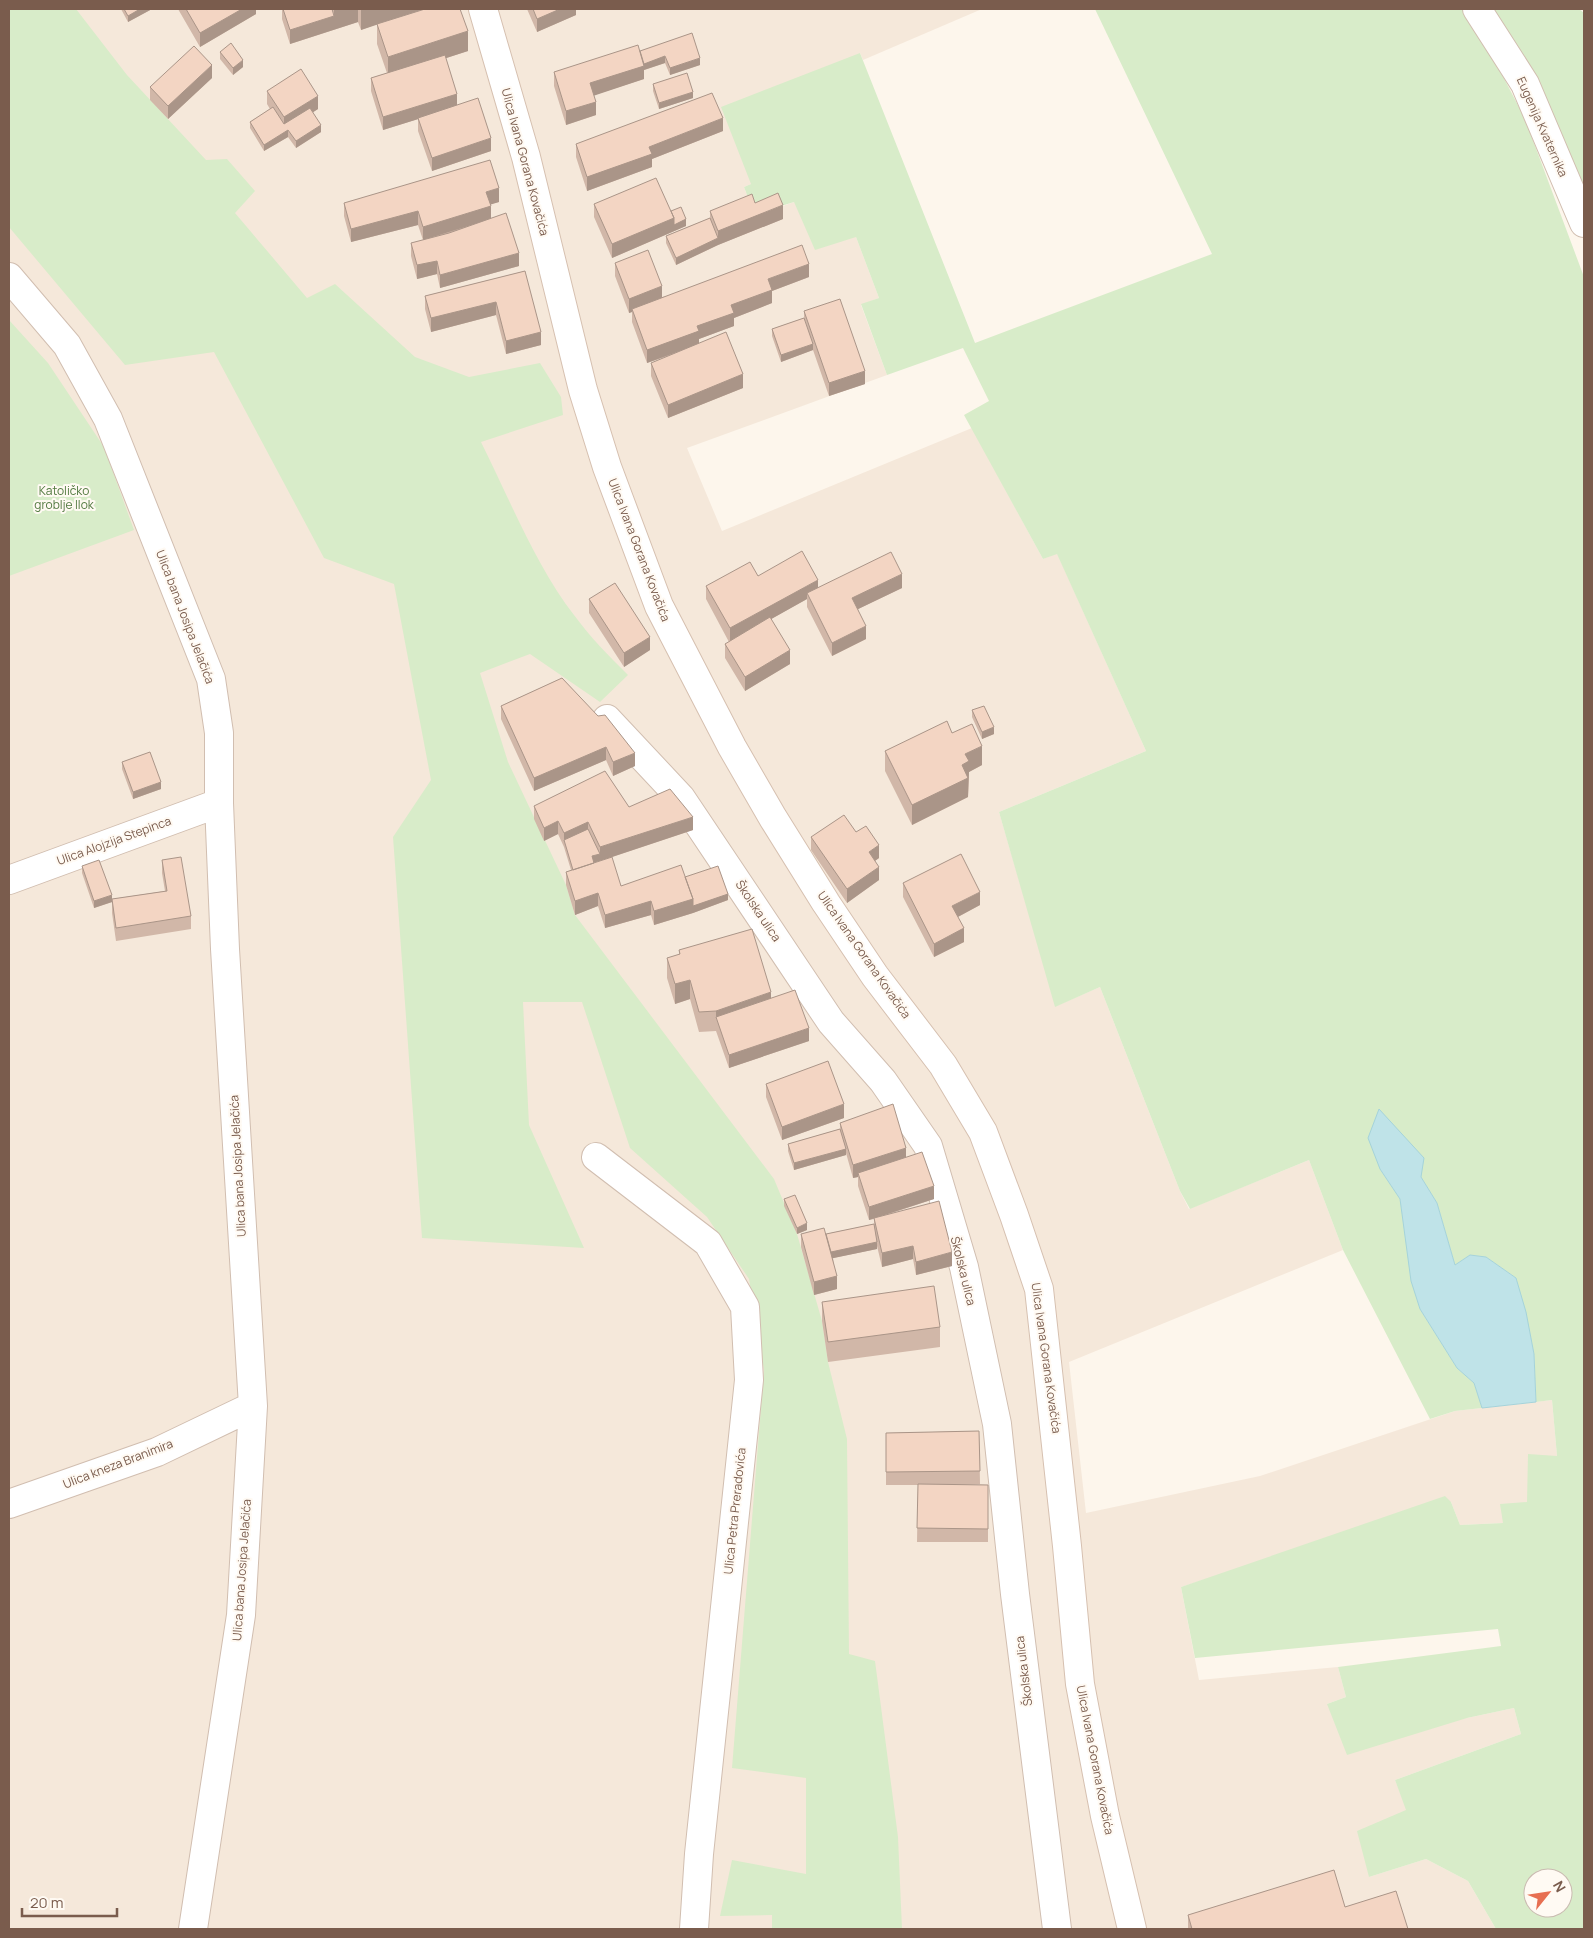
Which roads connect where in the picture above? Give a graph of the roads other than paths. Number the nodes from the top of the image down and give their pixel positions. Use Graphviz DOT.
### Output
graph roads {
  1 [pos="483,9"];
  2 [pos="1477,9"];
  3 [pos="1584,223"];
  4 [pos="9,277"];
  5 [pos="608,719"];
  6 [pos="219,803"];
  7 [pos="9,880"];
  8 [pos="596,1157"];
  9 [pos="253,1406"];
  10 [pos="9,1504"];
  11 [pos="193,1929"];
  12 [pos="694,1929"];
  13 [pos="1057,1929"];
  14 [pos="1132,1929"];
  1 -- 14 [label="street, Ulica Ivana Gorana Kovačića"];
  2 -- 3 [label="street, Eugenija Kvaternika"];
  4 -- 6 [label="street, Ulica bana Josipa Jelačića"];
  5 -- 13 [label="street, Školska ulica"];
  6 -- 7 [label="street, Ulica Alojzija Stepinca"];
  6 -- 9 [label="street, Ulica bana Josipa Jelačića"];
  8 -- 12 [label="street, Ulica Petra Preradovića"];
  9 -- 10 [label="street, Ulica kneza Branimira"];
  9 -- 11 [label="street, Ulica bana Josipa Jelačića"];
}
